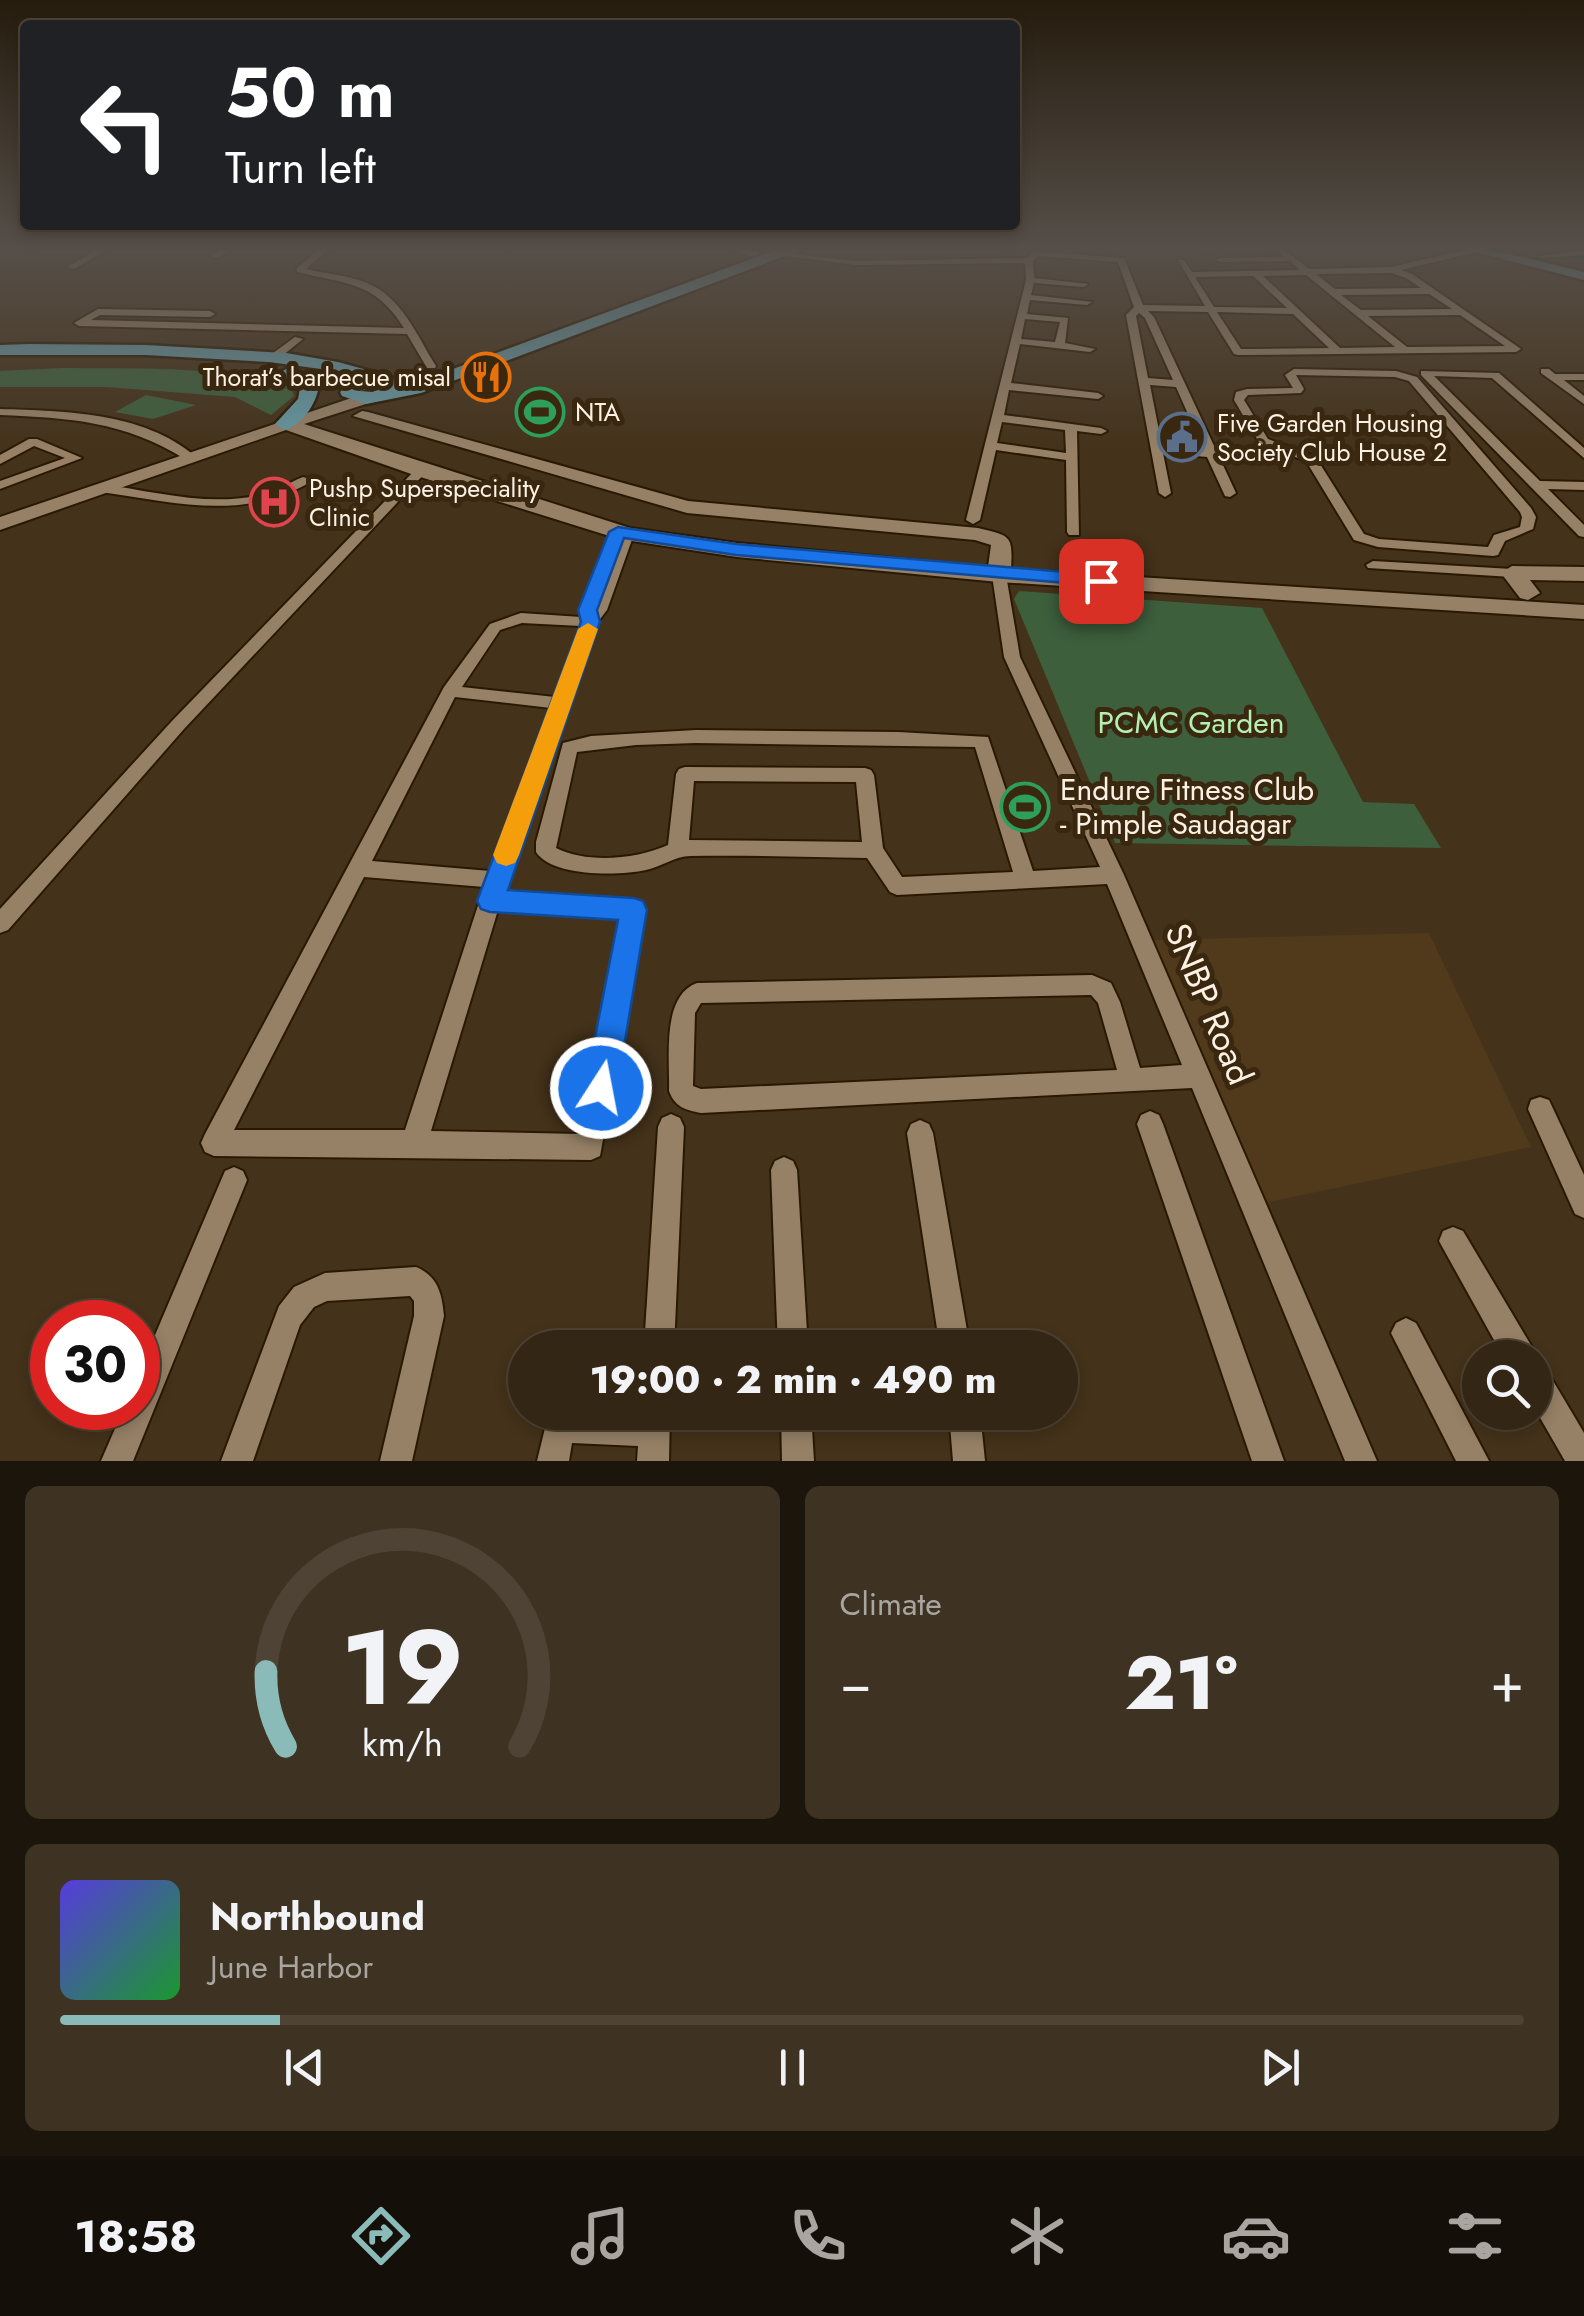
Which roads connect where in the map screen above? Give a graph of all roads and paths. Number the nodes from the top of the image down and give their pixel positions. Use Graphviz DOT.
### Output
graph roads {
  1 [pos="93,315"];
  2 [pos="237,315"];
  3 [pos="398,315"];
  4 [pos="572,315"];
  5 [pos="607,315"];
  6 [pos="1132,315"];
  7 [pos="1147,315"];
  8 [pos="1213,315"];
  9 [pos="1299,315"];
  10 [pos="1362,315"];
  11 [pos="1467,315"];
  12 [pos="1021,316"];
  13 [pos="305,328"];
  14 [pos="410,331"];
  15 [pos="298,339"];
  16 [pos="1016,341"];
  17 [pos="1058,346"];
  18 [pos="1090,348"];
  19 [pos="0,350"];
  20 [pos="1238,352"];
  21 [pos="1407,352"];
  22 [pos="1340,353"];
  23 [pos="273,358"];
  24 [pos="0,361"];
  25 [pos="1244,365"];
  26 [pos="431,366"];
  27 [pos="288,372"];
  28 [pos="1584,377"];
  29 [pos="1144,381"];
  30 [pos="1182,384"];
  31 [pos="1005,386"];
  32 [pos="369,393"];
  33 [pos="1098,396"];
  34 [pos="1584,401"];
  35 [pos="0,412"];
  36 [pos="998,418"];
  37 [pos="285,424"];
  38 [pos="340,426"];
  39 [pos="1071,427"];
  40 [pos="1101,431"];
  41 [pos="318,436"];
  42 [pos="991,446"];
  43 [pos="1156,449"];
  44 [pos="1212,454"];
  45 [pos="1584,454"];
  46 [pos="189,456"];
  47 [pos="1072,456"];
  48 [pos="0,460"];
  49 [pos="421,472"];
  50 [pos="303,480"];
  51 [pos="1536,485"];
  52 [pos="0,486"];
  53 [pos="1584,486"];
  54 [pos="101,488"];
  55 [pos="1165,493"];
  56 [pos="1230,493"];
  57 [pos="974,520"];
  58 [pos="2,522"];
  59 [pos="1074,532"];
  60 [pos="622,533"];
  61 [pos="1584,533"];
  62 [pos="1493,552"];
  63 [pos="1373,565"];
  64 [pos="999,566"];
  65 [pos="1512,573"];
  66 [pos="1584,574"];
  67 [pos="1528,593"];
  68 [pos="1584,596"];
  69 [pos="1572,612"];
  70 [pos="590,622"];
  71 [pos="450,692"];
  72 [pos="561,703"];
  73 [pos="681,848"];
  74 [pos="873,850"];
  75 [pos="357,868"];
  76 [pos="1114,875"];
  77 [pos="1026,880"];
  78 [pos="494,891"];
  79 [pos="0,924"];
  80 [pos="1198,1076"];
  81 [pos="1132,1081"];
  82 [pos="1540,1108"];
  83 [pos="1150,1124"];
  84 [pos="671,1128"];
  85 [pos="920,1133"];
  86 [pos="414,1143"];
  87 [pos="784,1170"];
  88 [pos="234,1180"];
  89 [pos="1584,1205"];
  90 [pos="1453,1242"];
  91 [pos="660,1330"];
  92 [pos="792,1330"];
  93 [pos="952,1330"];
  94 [pos="1406,1334"];
  95 [pos="1511,1340"];
  96 [pos="1552,1409"];
  97 [pos="797,1430"];
  98 [pos="966,1430"];
  99 [pos="654,1435"];
  100 [pos="117,1461"];
  101 [pos="237,1461"];
  102 [pos="396,1461"];
  103 [pos="553,1461"];
  104 [pos="798,1461"];
  105 [pos="970,1461"];
  106 [pos="1268,1461"];
  107 [pos="1360,1461"];
  108 [pos="1473,1461"];
  109 [pos="1583,1461"];
  1 -- 13 [label="street"];
  2 -- 13 [label="street"];
  3 -- 14 [label="street"];
  4 -- 26 [label="main road"];
  5 -- 32 [label="main road"];
  6 -- 29 [label="street"];
  7 -- 30 [label="street"];
  8 -- 20 [label="street"];
  9 -- 22 [label="street"];
  10 -- 21 [label="street"];
  11 -- 21 [label="street"];
  12 -- 16 [label="street"];
  12 -- 17 [label="street"];
  13 -- 14 [label="street"];
  14 -- 26 [label="street"];
  15 -- 23 [label="street"];
  16 -- 17 [label="street"];
  16 -- 31 [label="street"];
  17 -- 18 [label="street"];
  19 -- 23 [label="main road"];
  20 -- 22 [label="street"];
  20 -- 25 [label="street"];
  21 -- 22 [label="street"];
  23 -- 32 [label="main road"];
  24 -- 27 [label="main road"];
  26 -- 32 [label="main road"];
  27 -- 32 [label="main road"];
  27 -- 37 [label="main road"];
  28 -- 34 [label="street"];
  29 -- 30 [label="street"];
  29 -- 43 [label="street"];
  30 -- 44 [label="street"];
  31 -- 33 [label="street"];
  31 -- 36 [label="street"];
  32 -- 37 [label="street"];
  32 -- 38 [label="street"];
  32 -- 64 [label="street"];
  35 -- 46 [label="street"];
  36 -- 39 [label="street"];
  36 -- 42 [label="street"];
  37 -- 41 [label="street"];
  37 -- 46 [label="street"];
  38 -- 41 [label="street"];
  38 -- 64 [label="street"];
  39 -- 40 [label="street"];
  39 -- 47 [label="street"];
  41 -- 49 [label="street"];
  42 -- 47 [label="street"];
  42 -- 57 [label="street"];
  43 -- 44 [label="street"];
  43 -- 55 [label="street"];
  44 -- 56 [label="street"];
  45 -- 51 [label="street"];
  46 -- 54 [label="street"];
  47 -- 59 [label="street"];
  48 -- 52 [label="street"];
  49 -- 60 [label="street"];
  49 -- 79 [label="street"];
  50 -- 54 [label="street"];
  51 -- 53 [label="street"];
  51 -- 61 [label="street"];
  54 -- 58 [label="street"];
  60 -- 64 [label="street"];
  60 -- 70 [label="street"];
  62 -- 62 [label="street"];
  62 -- 65 [label="street"];
  63 -- 65 [label="street"];
  64 -- 67 [label="street"];
  64 -- 69 [label="street"];
  64 -- 76 [label="street, SNBP Road"];
  65 -- 66 [label="street"];
  65 -- 67 [label="street"];
  67 -- 68 [label="street"];
  70 -- 71 [label="street"];
  70 -- 72 [label="street"];
  71 -- 72 [label="street"];
  71 -- 75 [label="street"];
  72 -- 78 [label="street"];
  73 -- 74 [label="street"];
  73 -- 74 [label="street"];
  73 -- 77 [label="street"];
  74 -- 77 [label="street"];
  75 -- 78 [label="street"];
  75 -- 86 [label="street"];
  76 -- 77 [label="street"];
  76 -- 80 [label="street, SNBP Road"];
  78 -- 86 [label="street"];
  78 -- 86 [label="street"];
  80 -- 81 [label="street"];
  80 -- 107 [label="street, SNBP Road"];
  81 -- 81 [label="street"];
  82 -- 89 [label="street"];
  83 -- 106 [label="street"];
  84 -- 91 [label="street"];
  85 -- 93 [label="street"];
  87 -- 92 [label="street"];
  88 -- 100 [label="street"];
  90 -- 95 [label="street"];
  94 -- 108 [label="street"];
  96 -- 109 [label="street"];
  97 -- 104 [label="street"];
  98 -- 105 [label="street"];
  99 -- 103 [label="street"];
  101 -- 102 [label="street"];
}
